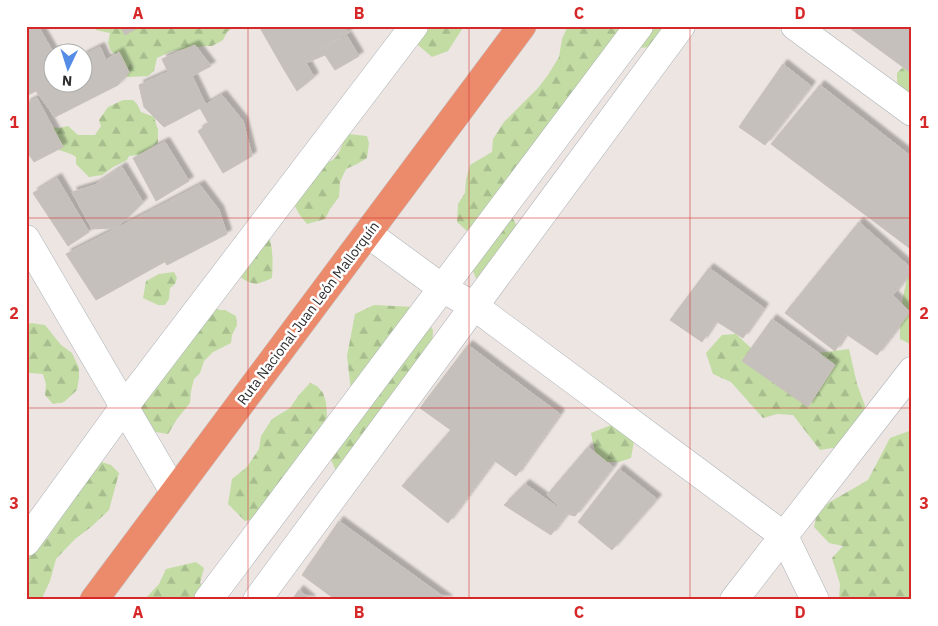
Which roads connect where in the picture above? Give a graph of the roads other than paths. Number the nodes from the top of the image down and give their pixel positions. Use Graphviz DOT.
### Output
graph roads {
  1 [pos="414,26"];
  2 [pos="522,26"];
  3 [pos="639,26"];
  4 [pos="681,26"];
  5 [pos="795,26"];
  6 [pos="912,112"];
  7 [pos="367,233"];
  8 [pos="26,239"];
  9 [pos="442,288"];
  10 [pos="474,306"];
  11 [pos="912,370"];
  12 [pos="124,407"];
  13 [pos="174,492"];
  14 [pos="784,536"];
  15 [pos="26,542"];
  16 [pos="94,600"];
  17 [pos="208,600"];
  18 [pos="257,600"];
  19 [pos="734,600"];
  20 [pos="815,600"];
  1 -- 12 [label="street"];
  2 -- 7 [label="highway, Ruta Nacional Juan León Mallorquín"];
  3 -- 9 [label="street"];
  4 -- 10 [label="street"];
  5 -- 6 [label="street"];
  7 -- 9 [label="street"];
  7 -- 13 [label="highway, Ruta Nacional Juan León Mallorquín"];
  8 -- 12 [label="street"];
  9 -- 10 [label="street"];
  9 -- 17 [label="street"];
  10 -- 14 [label="street"];
  10 -- 18 [label="street"];
  11 -- 14 [label="street"];
  12 -- 13 [label="street"];
  12 -- 15 [label="street"];
  13 -- 16 [label="highway, Ruta Nacional Juan León Mallorquín"];
  14 -- 19 [label="street"];
  14 -- 20 [label="street"];
}
